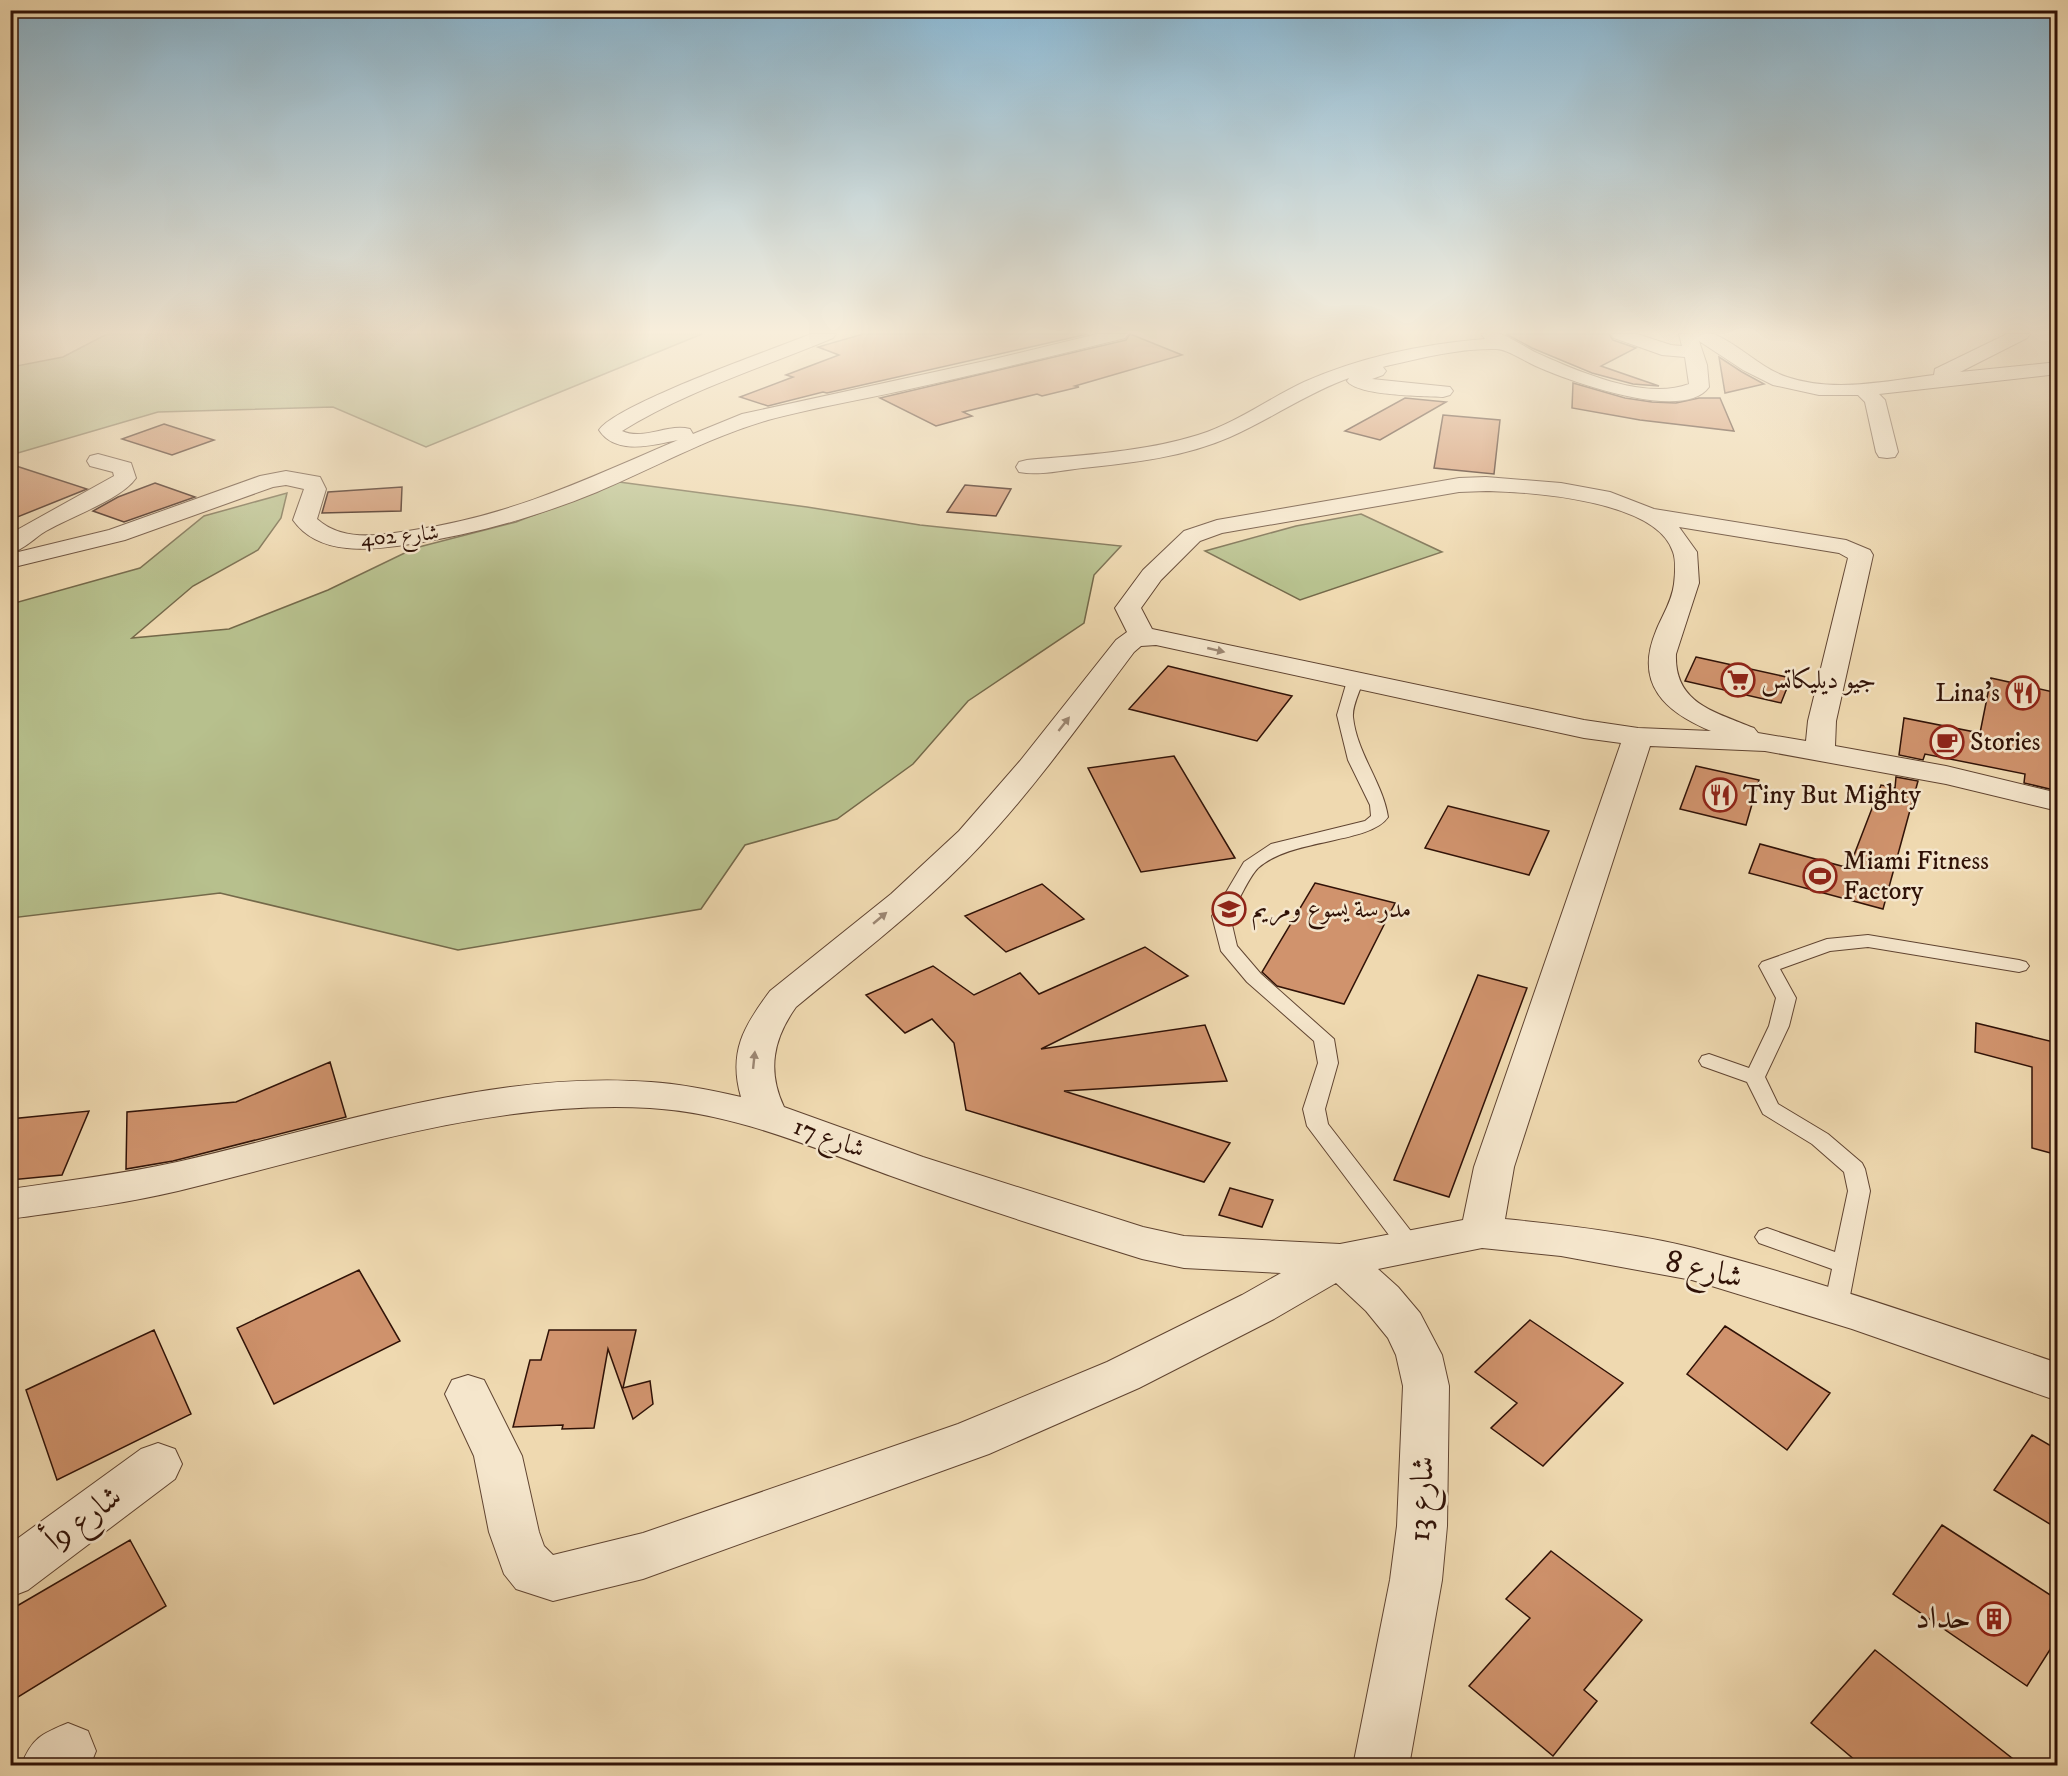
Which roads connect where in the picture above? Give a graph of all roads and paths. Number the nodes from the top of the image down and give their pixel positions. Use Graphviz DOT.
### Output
graph roads {
  1 [pos="630,417"];
  2 [pos="755,417"];
  3 [pos="759,417"];
  4 [pos="1255,417"];
  5 [pos="1879,417"];
  6 [pos="1887,452"];
  7 [pos="98,461"];
  8 [pos="1027,467"];
  9 [pos="1654,516"];
  10 [pos="10,546"];
  11 [pos="10,561"];
  12 [pos="1142,636"];
  13 [pos="1355,681"];
  14 [pos="1638,737"];
  15 [pos="1766,742"];
  16 [pos="1820,752"];
  17 [pos="2058,802"];
  18 [pos="2019,966"];
  19 [pos="1709,1061"];
  20 [pos="1755,1077"];
  21 [pos="768,1116"];
  22 [pos="10,1204"];
  23 [pos="1482,1232"];
  24 [pos="1767,1237"];
  25 [pos="1409,1245"];
  26 [pos="1340,1260"];
  27 [pos="1844,1264"];
  28 [pos="1836,1306"];
  29 [pos="2058,1382"];
  30 [pos="468,1394"];
  31 [pos="158,1464"];
  32 [pos="10,1574"];
  33 [pos="1381,1766"];
  1 -- 2 [label="street"];
  3 -- 11 [label="street, شارع 402"];
  4 -- 8 [label="street"];
  5 -- 6 [label="street"];
  7 -- 10 [label="street"];
  9 -- 12 [label="street"];
  9 -- 15 [label="street"];
  9 -- 16 [label="street"];
  12 -- 13 [label="street, one-way"];
  21 -- 12 [label="street, شارع 17, one-way"];
  13 -- 14 [label="street"];
  13 -- 25 [label="lane"];
  14 -- 15 [label="street"];
  14 -- 23 [label="street"];
  15 -- 16 [label="street"];
  16 -- 17 [label="street"];
  18 -- 20 [label="lane"];
  19 -- 20 [label="lane"];
  20 -- 27 [label="lane"];
  21 -- 22 [label="street"];
  21 -- 26 [label="street, شارع 17"];
  23 -- 25 [label="street, شارع 8"];
  23 -- 28 [label="street, شارع 8"];
  24 -- 27 [label="lane"];
  25 -- 26 [label="street, شارع 8"];
  26 -- 30 [label="street"];
  26 -- 33 [label="street, شارع 13"];
  27 -- 28 [label="lane"];
  28 -- 29 [label="street, شارع 8"];
  31 -- 32 [label="street, شارع 9أ"];
}
